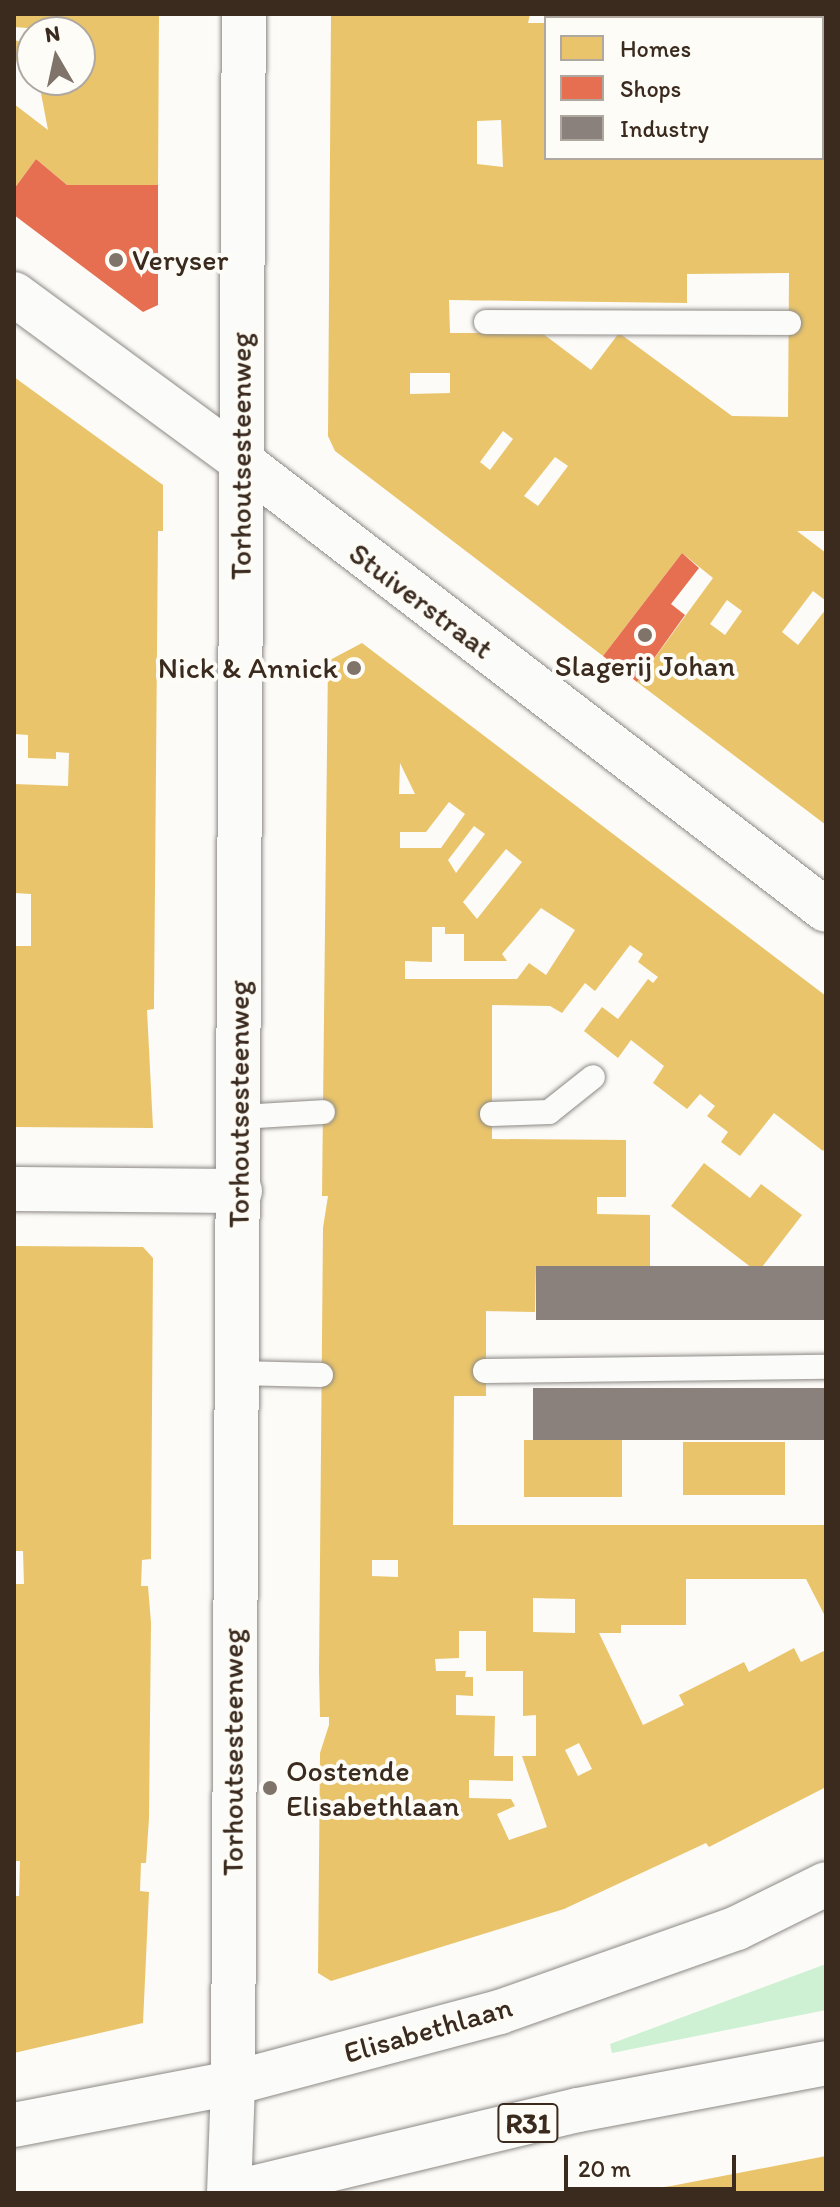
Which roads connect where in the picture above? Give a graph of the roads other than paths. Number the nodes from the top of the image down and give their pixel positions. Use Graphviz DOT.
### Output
graph roads {
  1 [pos="244,14"];
  2 [pos="14,294"];
  3 [pos="486,322"];
  4 [pos="789,323"];
  5 [pos="241,461"];
  6 [pos="826,910"];
  7 [pos="593,1077"];
  8 [pos="323,1112"];
  9 [pos="492,1114"];
  10 [pos="240,1117"];
  11 [pos="14,1189"];
  12 [pos="240,1191"];
  13 [pos="826,1367"];
  14 [pos="485,1371"];
  15 [pos="236,1373"];
  16 [pos="321,1375"];
  17 [pos="826,1884"];
  18 [pos="826,2063"];
  19 [pos="233,2083"];
  20 [pos="14,2125"];
  21 [pos="230,2193"];
  1 -- 5 [label="street, Torhoutsesteenweg"];
  2 -- 5 [label="street, Stuiverstraat"];
  3 -- 4 [label="lane"];
  5 -- 6 [label="street, Stuiverstraat"];
  5 -- 10 [label="street, Torhoutsesteenweg"];
  7 -- 9 [label="lane"];
  8 -- 10 [label="lane"];
  10 -- 12 [label="street, Torhoutsesteenweg"];
  11 -- 12 [label="street"];
  12 -- 15 [label="street, Torhoutsesteenweg"];
  13 -- 14 [label="lane"];
  15 -- 16 [label="lane"];
  15 -- 19 [label="street, Torhoutsesteenweg"];
  17 -- 19 [label="street, Elisabethlaan"];
  18 -- 21 [label="street, R31"];
  19 -- 20 [label="street, Elisabethlaan"];
  19 -- 21 [label="street, Torhoutsesteenweg"];
}
